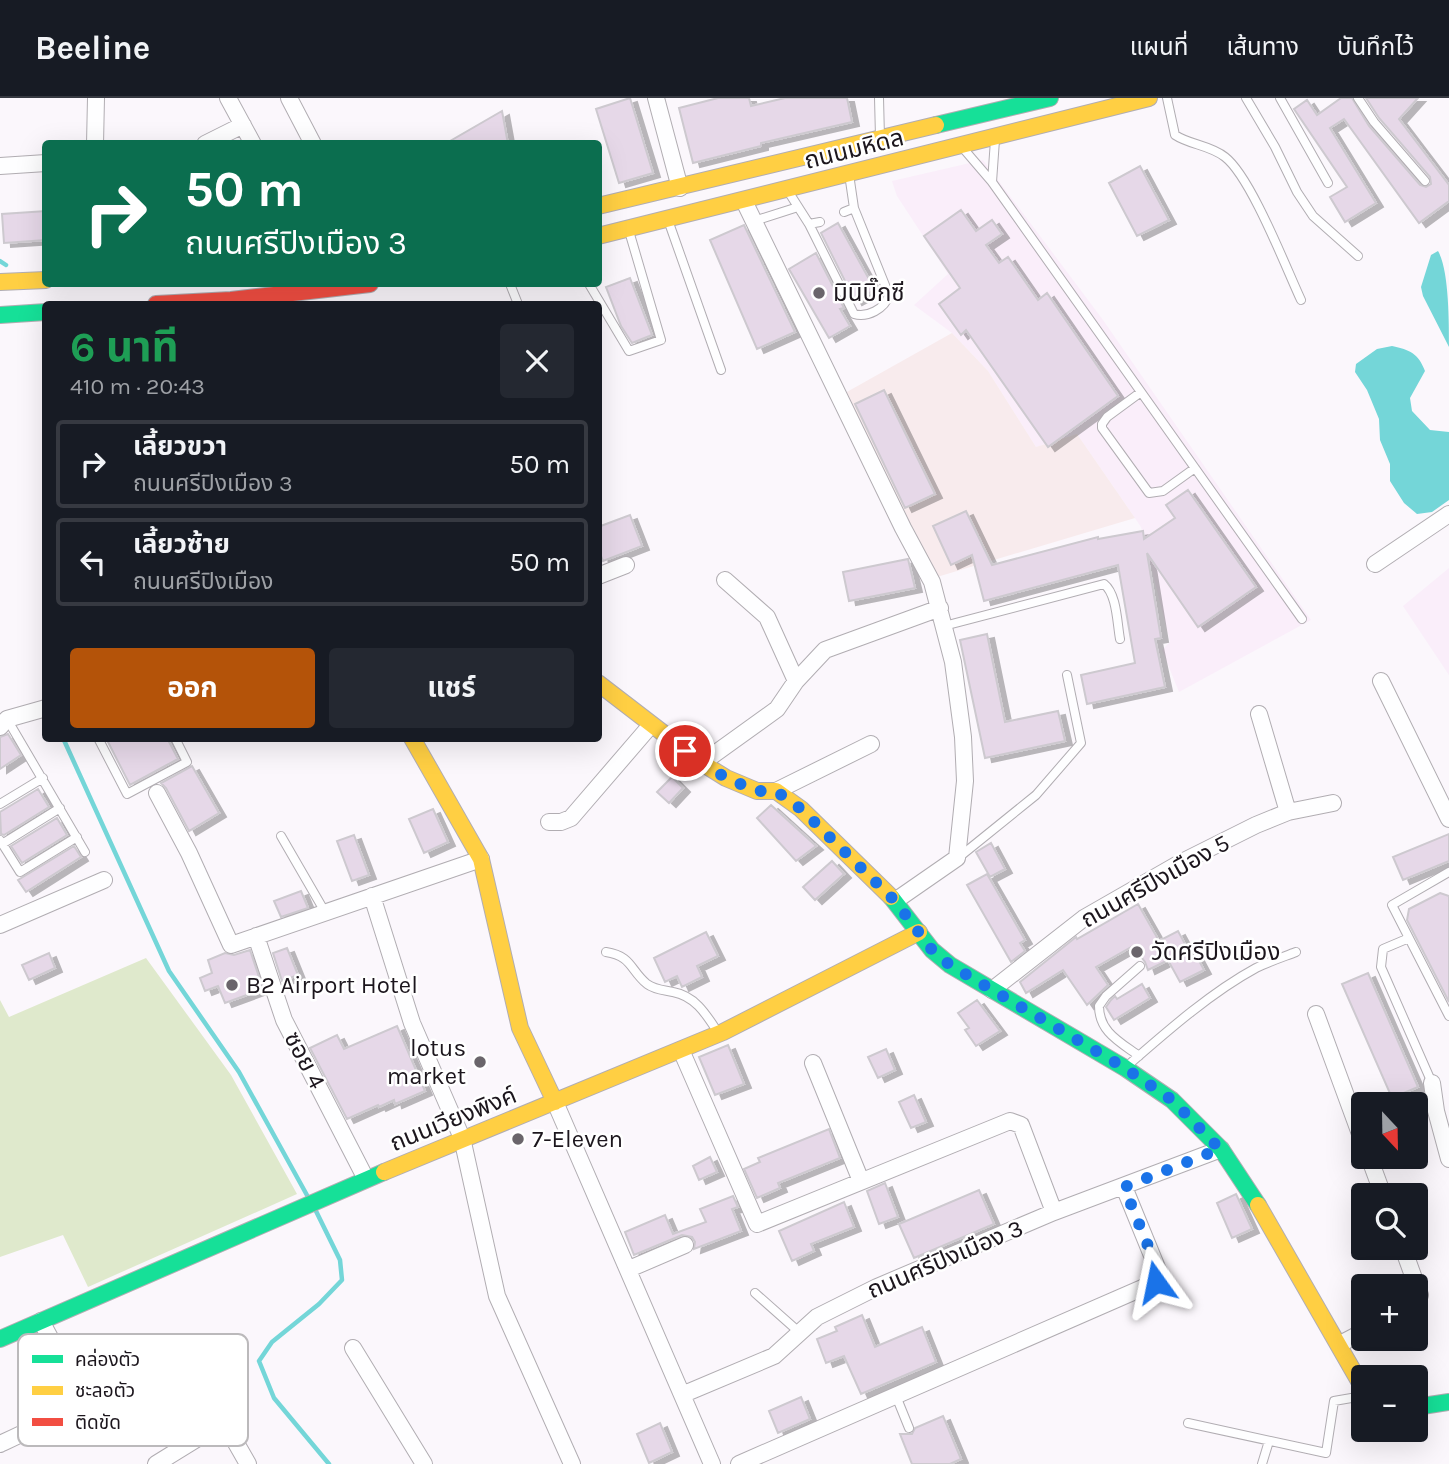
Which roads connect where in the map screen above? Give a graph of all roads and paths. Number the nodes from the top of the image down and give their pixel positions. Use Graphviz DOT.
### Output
graph roads {
  1 [pos="96,98"];
  2 [pos="228,98"];
  3 [pos="289,98"];
  4 [pos="656,98"];
  5 [pos="879,98"];
  6 [pos="1050,98"];
  7 [pos="1149,98"];
  8 [pos="1168,98"];
  9 [pos="1246,98"];
  10 [pos="1280,98"];
  11 [pos="1358,98"];
  12 [pos="1120,105"];
  13 [pos="243,125"];
  14 [pos="995,135"];
  15 [pos="95,140"];
  16 [pos="213,140"];
  17 [pos="251,140"];
  18 [pos="311,140"];
  19 [pos="880,140"];
  20 [pos="961,145"];
  21 [pos="42,163"];
  22 [pos="0,166"];
  23 [pos="849,174"];
  24 [pos="1425,181"];
  25 [pos="992,182"];
  26 [pos="1328,183"];
  27 [pos="680,188"];
  28 [pos="786,189"];
  29 [pos="744,201"];
  30 [pos="602,205"];
  31 [pos="798,207"];
  32 [pos="854,208"];
  33 [pos="845,212"];
  34 [pos="668,220"];
  35 [pos="754,221"];
  36 [pos="820,222"];
  37 [pos="809,224"];
  38 [pos="628,229"];
  39 [pos="602,235"];
  40 [pos="1358,256"];
  41 [pos="42,280"];
  42 [pos="0,282"];
  43 [pos="347,287"];
  44 [pos="1301,300"];
  45 [pos="240,301"];
  46 [pos="602,306"];
  47 [pos="42,312"];
  48 [pos="0,315"];
  49 [pos="721,370"];
  50 [pos="1141,392"];
  51 [pos="1195,468"];
  52 [pos="1449,514"];
  53 [pos="1375,564"];
  54 [pos="626,565"];
  55 [pos="602,574"];
  56 [pos="725,580"];
  57 [pos="940,608"];
  58 [pos="1302,619"];
  59 [pos="944,626"];
  60 [pos="1120,639"];
  61 [pos="1067,675"];
  62 [pos="796,681"];
  63 [pos="1381,681"];
  64 [pos="602,686"];
  65 [pos="40,710"];
  66 [pos="1259,714"];
  67 [pos="2,718"];
  68 [pos="651,725"];
  69 [pos="100,742"];
  70 [pos="177,742"];
  71 [pos="414,742"];
  72 [pos="872,744"];
  73 [pos="702,763"];
  74 [pos="43,778"];
  75 [pos="776,791"];
  76 [pos="157,793"];
  77 [pos="1333,803"];
  78 [pos="0,804"];
  79 [pos="60,808"];
  80 [pos="1288,812"];
  81 [pos="1449,819"];
  82 [pos="549,822"];
  83 [pos="281,836"];
  84 [pos="77,837"];
  85 [pos="1,842"];
  86 [pos="85,852"];
  87 [pos="957,858"];
  88 [pos="481,859"];
  89 [pos="1449,872"];
  90 [pos="104,880"];
  91 [pos="372,896"];
  92 [pos="895,901"];
  93 [pos="325,912"];
  94 [pos="0,925"];
  95 [pos="919,932"];
  96 [pos="256,936"];
  97 [pos="1409,938"];
  98 [pos="606,952"];
  99 [pos="1296,952"];
  100 [pos="1140,966"];
  101 [pos="992,990"];
  102 [pos="1316,1014"];
  103 [pos="1449,1016"];
  104 [pos="718,1034"];
  105 [pos="681,1050"];
  106 [pos="1139,1056"];
  107 [pos="813,1063"];
  108 [pos="1125,1068"];
  109 [pos="1432,1083"];
  110 [pos="555,1102"];
  111 [pos="1351,1109"];
  112 [pos="462,1138"];
  113 [pos="1220,1149"];
  114 [pos="1449,1159"];
  115 [pos="366,1179"];
  116 [pos="861,1181"];
  117 [pos="1124,1187"];
  118 [pos="1054,1212"];
  119 [pos="685,1245"];
  120 [pos="629,1269"];
  121 [pos="755,1293"];
  122 [pos="41,1321"];
  123 [pos="799,1332"];
  124 [pos="48,1334"];
  125 [pos="1351,1338"];
  126 [pos="0,1339"];
  127 [pos="1339,1344"];
  128 [pos="353,1348"];
  129 [pos="1351,1366"];
  130 [pos="684,1394"];
  131 [pos="895,1396"];
  132 [pos="1351,1398"];
  133 [pos="1449,1402"];
  134 [pos="1428,1405"];
  135 [pos="1188,1423"];
  136 [pos="909,1428"];
  137 [pos="18,1435"];
  138 [pos="1269,1441"];
  139 [pos="0,1444"];
  140 [pos="185,1446"];
  141 [pos="238,1446"];
  142 [pos="156,1464"];
  143 [pos="248,1464"];
  144 [pos="424,1464"];
  145 [pos="572,1464"];
  146 [pos="712,1464"];
  147 [pos="739,1464"];
  148 [pos="1262,1464"];
  1 -- 15 [label="street"];
  2 -- 13 [label="street"];
  3 -- 18 [label="street"];
  4 -- 27 [label="street"];
  5 -- 19 [label="lane"];
  6 -- 19 [label="street, ถนนมหิดล"];
  7 -- 12 [label="street, ถนนมหิดล"];
  8 -- 12 [label="street, ถนนมหิดล"];
  8 -- 44 [label="lane"];
  9 -- 40 [label="lane"];
  10 -- 26 [label="lane"];
  11 -- 24 [label="lane"];
  12 -- 14 [label="street, ถนนมหิดล"];
  13 -- 16 [label="street"];
  13 -- 17 [label="street"];
  14 -- 20 [label="street, ถนนมหิดล"];
  14 -- 25 [label="lane"];
  19 -- 27 [label="street, ถนนมหิดล"];
  20 -- 23 [label="street, ถนนมหิดล"];
  20 -- 25 [label="lane"];
  21 -- 22 [label="street"];
  23 -- 28 [label="street, ถนนมหิดล"];
  23 -- 32 [label="lane"];
  25 -- 50 [label="lane"];
  27 -- 30 [label="street, ถนนมหิดล"];
  28 -- 29 [label="street, ถนนมหิดล"];
  28 -- 31 [label="lane"];
  29 -- 34 [label="street, ถนนมหิดล"];
  29 -- 35 [label="street"];
  31 -- 35 [label="lane"];
  31 -- 37 [label="lane"];
  32 -- 33 [label="lane"];
  32 -- 37 [label="lane"];
  34 -- 38 [label="street, ถนนมหิดล"];
  34 -- 49 [label="lane"];
  35 -- 57 [label="street"];
  36 -- 37 [label="lane"];
  38 -- 39 [label="street, ถนนมหิดล"];
  38 -- 46 [label="lane"];
  41 -- 42 [label="street"];
  43 -- 45 [label="street"];
  47 -- 48 [label="street"];
  50 -- 51 [label="lane"];
  50 -- 51 [label="lane"];
  51 -- 58 [label="lane"];
  52 -- 53 [label="street"];
  54 -- 55 [label="street"];
  56 -- 62 [label="street"];
  57 -- 59 [label="street"];
  57 -- 62 [label="street"];
  59 -- 60 [label="lane"];
  59 -- 87 [label="street"];
  61 -- 87 [label="lane"];
  62 -- 73 [label="street"];
  63 -- 81 [label="street"];
  64 -- 68 [label="street"];
  65 -- 67 [label="street"];
  66 -- 80 [label="street"];
  67 -- 74 [label="lane"];
  68 -- 73 [label="street"];
  68 -- 82 [label="street"];
  69 -- 70 [label="lane"];
  71 -- 88 [label="street"];
  72 -- 75 [label="street"];
  73 -- 75 [label="street"];
  74 -- 78 [label="lane"];
  74 -- 79 [label="lane"];
  75 -- 92 [label="street"];
  76 -- 96 [label="street"];
  77 -- 80 [label="street, ถนนศรีปิงเมือง 5"];
  79 -- 84 [label="lane"];
  79 -- 85 [label="lane"];
  80 -- 101 [label="street, ถนนศรีปิงเมือง 5"];
  83 -- 93 [label="lane"];
  84 -- 85 [label="lane"];
  84 -- 86 [label="lane"];
  87 -- 92 [label="street"];
  88 -- 91 [label="street"];
  88 -- 110 [label="street"];
  89 -- 97 [label="lane"];
  90 -- 94 [label="street"];
  91 -- 93 [label="street"];
  91 -- 112 [label="street"];
  92 -- 95 [label="street"];
  93 -- 96 [label="street"];
  95 -- 101 [label="street"];
  95 -- 104 [label="street, ถนนเวียงพิงค์"];
  96 -- 115 [label="street, ซอย 4"];
  97 -- 103 [label="lane"];
  97 -- 109 [label="lane"];
  98 -- 104 [label="lane"];
  99 -- 106 [label="lane"];
  100 -- 106 [label="lane"];
  101 -- 108 [label="street"];
  102 -- 111 [label="street"];
  104 -- 105 [label="street, ถนนเวียงพิงค์"];
  105 -- 110 [label="street, ถนนเวียงพิงค์"];
  105 -- 116 [label="street"];
  106 -- 108 [label="lane"];
  107 -- 116 [label="street"];
  108 -- 113 [label="street"];
  109 -- 114 [label="street"];
  110 -- 112 [label="street, ถนนเวียงพิงค์"];
  110 -- 120 [label="street"];
  112 -- 115 [label="street, ถนนเวียงพิงค์"];
  112 -- 145 [label="street"];
  113 -- 117 [label="street, ถนนศรีปิงเมือง 3"];
  113 -- 127 [label="street"];
  115 -- 122 [label="street, ถนนเวียงพิงค์"];
  116 -- 118 [label="street"];
  117 -- 118 [label="street, ถนนศรีปิงเมือง 3"];
  117 -- 131 [label="street"];
  118 -- 123 [label="street, ถนนศรีปิงเมือง 3"];
  119 -- 120 [label="street"];
  120 -- 130 [label="street"];
  121 -- 123 [label="lane"];
  122 -- 124 [label="street"];
  122 -- 126 [label="street, ถนนเวียงพิงค์"];
  123 -- 130 [label="street, ถนนศรีปิงเมือง 3"];
  125 -- 127 [label="street"];
  127 -- 129 [label="street"];
  128 -- 144 [label="street"];
  130 -- 146 [label="street"];
  131 -- 136 [label="lane"];
  131 -- 147 [label="street"];
  132 -- 138 [label="lane"];
  133 -- 134 [label="street"];
  135 -- 138 [label="lane"];
  137 -- 139 [label="street"];
  138 -- 148 [label="lane"];
  140 -- 142 [label="street"];
  141 -- 143 [label="street"];
}
